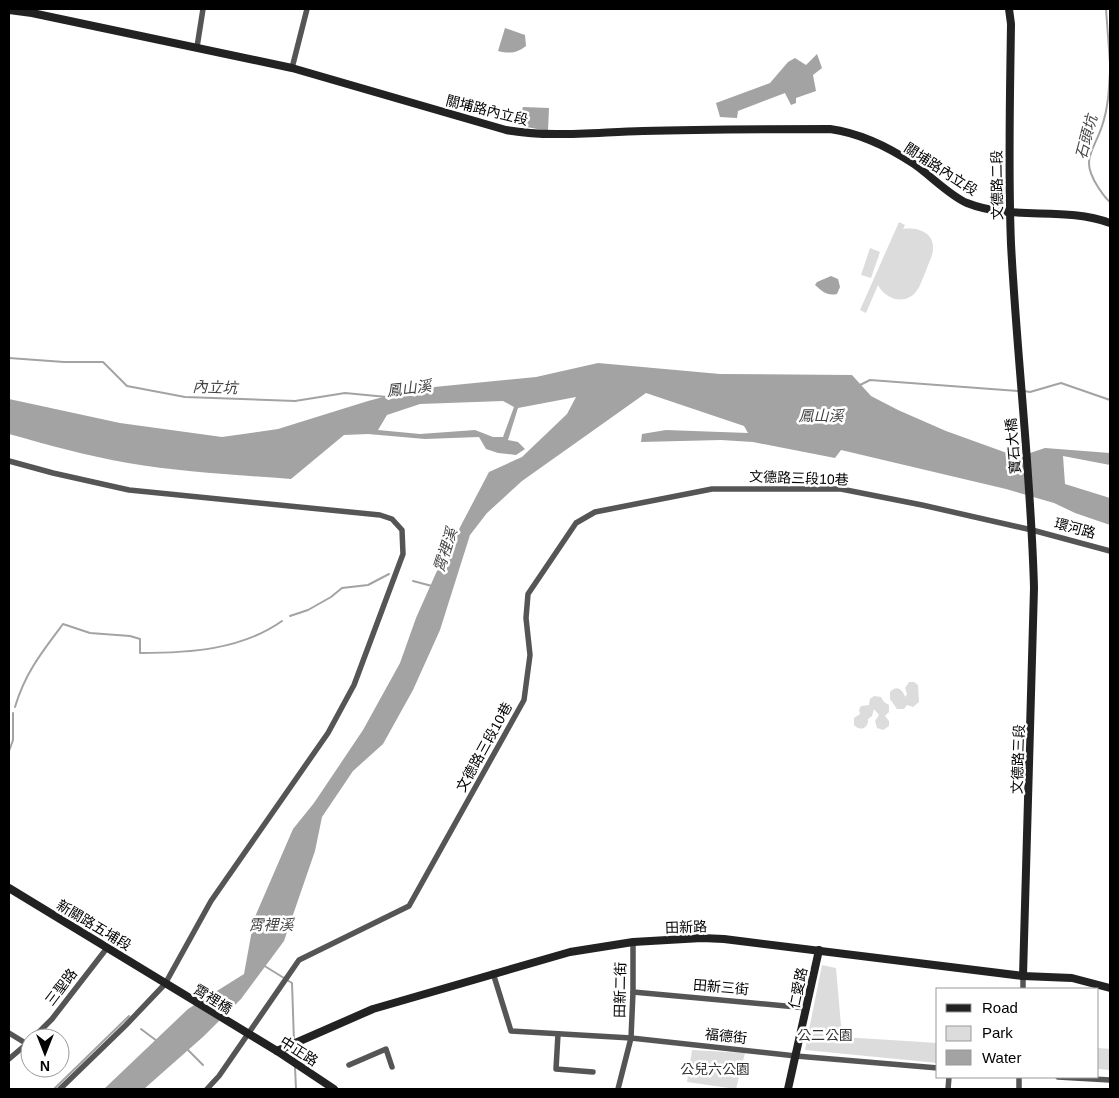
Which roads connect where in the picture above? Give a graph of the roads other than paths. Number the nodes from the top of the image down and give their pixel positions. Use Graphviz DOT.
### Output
graph roads {
  1 [pos="203,9"];
  2 [pos="307,9"];
  3 [pos="1009,9"];
  4 [pos="9,10"];
  5 [pos="197,47"];
  6 [pos="292,68"];
  7 [pos="1010,211"];
  8 [pos="1110,223"];
  9 [pos="1019,360"];
  10 [pos="9,461"];
  11 [pos="1032,530"];
  12 [pos="1110,551"];
  13 [pos="9,888"];
  14 [pos="633,942"];
  15 [pos="107,948"];
  16 [pos="819,950"];
  17 [pos="493,973"];
  18 [pos="1023,976"];
  19 [pos="165,984"];
  20 [pos="1023,988"];
  21 [pos="1110,988"];
  22 [pos="633,992"];
  23 [pos="807,1008"];
  24 [pos="43,1028"];
  25 [pos="558,1034"];
  26 [pos="248,1035"];
  27 [pos="631,1038"];
  28 [pos="20,1049"];
  29 [pos="277,1051"];
  30 [pos="796,1056"];
  31 [pos="9,1058"];
  32 [pos="349,1066"];
  33 [pos="392,1066"];
  34 [pos="936,1068"];
  35 [pos="593,1072"];
  36 [pos="1075,1078"];
  37 [pos="1110,1080"];
  38 [pos="60,1089"];
  39 [pos="207,1089"];
  40 [pos="334,1089"];
  41 [pos="618,1089"];
  42 [pos="788,1089"];
  1 -- 5 [label="street"];
  2 -- 6 [label="street"];
  3 -- 7 [label="main road, 文德路二段"];
  4 -- 5 [label="main road, 關埔路內立段"];
  5 -- 6 [label="main road, 關埔路內立段"];
  6 -- 7 [label="main road, 關埔路內立段"];
  7 -- 8 [label="main road, 關埔路內立段"];
  7 -- 9 [label="main road, 文德路二段"];
  9 -- 11 [label="main road, 寶石大橋"];
  10 -- 19 [label="street"];
  11 -- 12 [label="street, 環河路"];
  11 -- 18 [label="main road, 文德路三段"];
  11 -- 26 [label="street, 文德路三段10巷"];
  13 -- 15 [label="main road, 新關路五埔段"];
  14 -- 16 [label="main road, 田新路"];
  14 -- 17 [label="main road, 田新路"];
  14 -- 22 [label="street, 田新二街"];
  15 -- 19 [label="main road, 新關路五埔段"];
  15 -- 24 [label="street, 三聖路"];
  16 -- 18 [label="main road, 田新路"];
  16 -- 23 [label="main road, 仁愛路"];
  17 -- 25 [label="street, 福德街"];
  17 -- 29 [label="main road, 田新路"];
  18 -- 20 [label="street, 文德路三段"];
  18 -- 21 [label="main road, 田新路"];
  19 -- 26 [label="main road, 霄裡橋"];
  19 -- 38 [label="street"];
  22 -- 23 [label="street, 田新三街"];
  22 -- 27 [label="street, 田新二街"];
  23 -- 30 [label="main road, 仁愛路"];
  25 -- 27 [label="street, 福德街"];
  25 -- 35 [label="street"];
  26 -- 29 [label="main road, 中正路"];
  26 -- 39 [label="street, 文德路三段10巷"];
  27 -- 30 [label="street, 福德街"];
  27 -- 41 [label="street, 田新二街"];
  28 -- 31 [label="street"];
  29 -- 40 [label="main road, 中正路"];
  30 -- 34 [label="street, 福德街"];
  30 -- 42 [label="main road, 仁愛路"];
  32 -- 33 [label="street"];
  36 -- 37 [label="street"];
}
